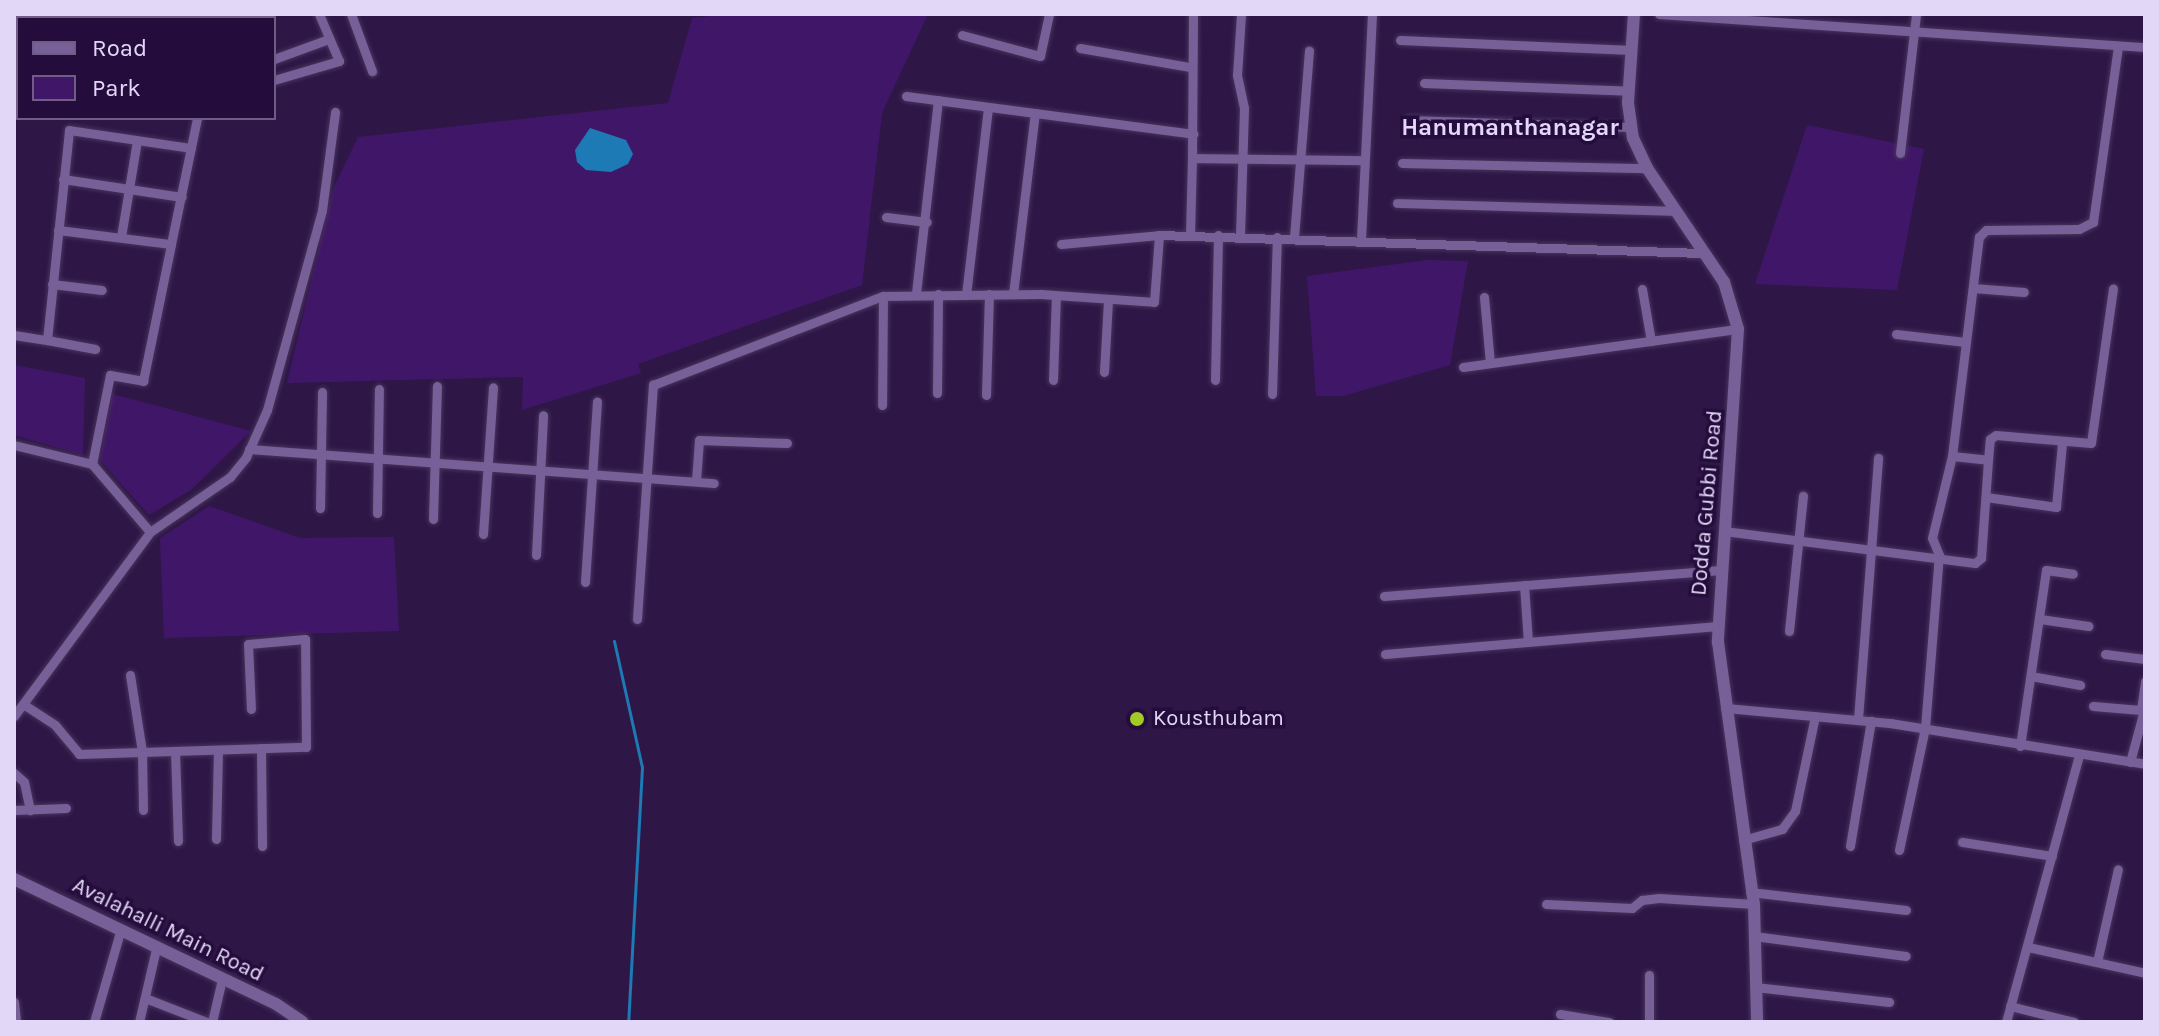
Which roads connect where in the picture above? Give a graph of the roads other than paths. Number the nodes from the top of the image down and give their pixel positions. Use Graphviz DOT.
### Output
graph roads {
  1 [pos="319,14"];
  2 [pos="351,14"];
  3 [pos="1049,14"];
  4 [pos="1193,14"];
  5 [pos="1241,14"];
  6 [pos="1372,14"];
  7 [pos="1634,14"];
  8 [pos="1659,14"];
  9 [pos="1916,14"];
  10 [pos="1914,33"];
  11 [pos="962,35"];
  12 [pos="329,39"];
  13 [pos="1400,40"];
  14 [pos="2118,46"];
  15 [pos="2145,47"];
  16 [pos="1080,48"];
  17 [pos="1632,50"];
  18 [pos="1309,51"];
  19 [pos="276,58"];
  20 [pos="1190,67"];
  21 [pos="372,71"];
  22 [pos="276,79"];
  23 [pos="1424,83"];
  24 [pos="1629,91"];
  25 [pos="906,96"];
  26 [pos="938,100"];
  27 [pos="988,107"];
  28 [pos="335,112"];
  29 [pos="1035,113"];
  30 [pos="197,120"];
  31 [pos="1408,120"];
  32 [pos="1631,127"];
  33 [pos="1194,134"];
  34 [pos="137,140"];
  35 [pos="191,148"];
  36 [pos="1900,153"];
  37 [pos="1192,158"];
  38 [pos="1242,159"];
  39 [pos="1297,159"];
  40 [pos="1363,160"];
  41 [pos="1402,163"];
  42 [pos="1647,168"];
  43 [pos="63,179"];
  44 [pos="129,189"];
  45 [pos="182,197"];
  46 [pos="1397,203"];
  47 [pos="1675,211"];
  48 [pos="886,217"];
  49 [pos="927,222"];
  50 [pos="58,230"];
  51 [pos="1159,235"];
  52 [pos="1190,235"];
  53 [pos="1218,235"];
  54 [pos="1240,236"];
  55 [pos="121,237"];
  56 [pos="1277,237"];
  57 [pos="1294,237"];
  58 [pos="1361,239"];
  59 [pos="171,244"];
  60 [pos="1061,244"];
  61 [pos="1703,253"];
  62 [pos="52,284"];
  63 [pos="1973,288"];
  64 [pos="1642,289"];
  65 [pos="2113,289"];
  66 [pos="102,290"];
  67 [pos="2024,292"];
  68 [pos="916,293"];
  69 [pos="938,294"];
  70 [pos="989,294"];
  71 [pos="1013,294"];
  72 [pos="966,295"];
  73 [pos="883,296"];
  74 [pos="1056,296"];
  75 [pos="1484,297"];
  76 [pos="1108,301"];
  77 [pos="1738,329"];
  78 [pos="1896,334"];
  79 [pos="14,335"];
  80 [pos="47,340"];
  81 [pos="1651,341"];
  82 [pos="1966,342"];
  83 [pos="95,349"];
  84 [pos="1490,363"];
  85 [pos="1463,367"];
  86 [pos="1104,372"];
  87 [pos="1053,380"];
  88 [pos="1215,380"];
  89 [pos="437,386"];
  90 [pos="493,387"];
  91 [pos="379,389"];
  92 [pos="322,392"];
  93 [pos="937,393"];
  94 [pos="1272,394"];
  95 [pos="986,395"];
  96 [pos="597,401"];
  97 [pos="882,405"];
  98 [pos="543,415"];
  99 [pos="787,443"];
  100 [pos="2062,444"];
  101 [pos="14,445"];
  102 [pos="249,449"];
  103 [pos="322,455"];
  104 [pos="1952,456"];
  105 [pos="1878,458"];
  106 [pos="377,459"];
  107 [pos="1988,460"];
  108 [pos="434,463"];
  109 [pos="92,464"];
  110 [pos="490,467"];
  111 [pos="542,471"];
  112 [pos="592,474"];
  113 [pos="647,479"];
  114 [pos="696,481"];
  115 [pos="714,483"];
  116 [pos="1803,496"];
  117 [pos="1986,497"];
  118 [pos="320,508"];
  119 [pos="377,513"];
  120 [pos="433,519"];
  121 [pos="1724,531"];
  122 [pos="150,532"];
  123 [pos="483,534"];
  124 [pos="1799,539"];
  125 [pos="1871,548"];
  126 [pos="536,555"];
  127 [pos="1939,555"];
  128 [pos="1721,570"];
  129 [pos="2073,574"];
  130 [pos="585,582"];
  131 [pos="1524,585"];
  132 [pos="1384,596"];
  133 [pos="637,619"];
  134 [pos="2040,619"];
  135 [pos="1718,626"];
  136 [pos="2088,626"];
  137 [pos="1789,631"];
  138 [pos="1528,642"];
  139 [pos="1385,654"];
  140 [pos="2105,654"];
  141 [pos="2145,659"];
  142 [pos="130,675"];
  143 [pos="2031,676"];
  144 [pos="2145,681"];
  145 [pos="2080,685"];
  146 [pos="23,704"];
  147 [pos="2093,706"];
  148 [pos="1725,708"];
  149 [pos="251,709"];
  150 [pos="2143,710"];
  151 [pos="14,716"];
  152 [pos="1815,716"];
  153 [pos="1858,719"];
  154 [pos="1871,721"];
  155 [pos="1925,728"];
  156 [pos="2020,746"];
  157 [pos="261,748"];
  158 [pos="218,750"];
  159 [pos="175,751"];
  160 [pos="142,752"];
  161 [pos="2079,755"];
  162 [pos="2130,762"];
  163 [pos="2145,764"];
  164 [pos="14,773"];
  165 [pos="66,808"];
  166 [pos="14,810"];
  167 [pos="30,810"];
  168 [pos="143,810"];
  169 [pos="216,839"];
  170 [pos="1743,840"];
  171 [pos="178,841"];
  172 [pos="1962,842"];
  173 [pos="262,846"];
  174 [pos="1850,846"];
  175 [pos="1899,850"];
  176 [pos="2052,856"];
  177 [pos="2118,869"];
  178 [pos="14,879"];
  179 [pos="1752,898"];
  180 [pos="1546,904"];
  181 [pos="1906,910"];
  182 [pos="120,932"];
  183 [pos="1754,936"];
  184 [pos="2028,947"];
  185 [pos="156,949"];
  186 [pos="1906,956"];
  187 [pos="2097,962"];
  188 [pos="2145,973"];
  189 [pos="1649,975"];
  190 [pos="222,979"];
  191 [pos="1755,987"];
  192 [pos="145,998"];
  193 [pos="14,1002"];
  194 [pos="1889,1002"];
  195 [pos="2010,1006"];
  196 [pos="1560,1014"];
  197 [pos="16,1022"];
  198 [pos="94,1022"];
  199 [pos="139,1022"];
  200 [pos="209,1022"];
  201 [pos="303,1022"];
  202 [pos="1609,1022"];
  203 [pos="1649,1022"];
  204 [pos="1757,1022"];
  205 [pos="2006,1022"];
  206 [pos="2074,1022"];
  1 -- 12 [label="street"];
  2 -- 21 [label="street"];
  3 -- 11 [label="street"];
  4 -- 20 [label="street"];
  5 -- 38 [label="street"];
  6 -- 40 [label="street"];
  7 -- 17 [label="main road, Dodda Gubbi Road"];
  8 -- 10 [label="street"];
  9 -- 10 [label="street"];
  10 -- 14 [label="street"];
  10 -- 36 [label="street"];
  12 -- 19 [label="street"];
  12 -- 22 [label="street"];
  13 -- 17 [label="street"];
  14 -- 15 [label="street"];
  14 -- 63 [label="street"];
  16 -- 20 [label="street"];
  17 -- 24 [label="main road, Dodda Gubbi Road"];
  18 -- 39 [label="street"];
  20 -- 33 [label="street"];
  23 -- 24 [label="street"];
  24 -- 32 [label="main road, Dodda Gubbi Road"];
  25 -- 26 [label="street"];
  26 -- 27 [label="street"];
  26 -- 49 [label="street"];
  27 -- 29 [label="street"];
  27 -- 72 [label="street"];
  28 -- 102 [label="street"];
  29 -- 33 [label="street"];
  29 -- 71 [label="street"];
  30 -- 35 [label="street"];
  31 -- 32 [label="street"];
  32 -- 42 [label="main road, Dodda Gubbi Road"];
  33 -- 37 [label="street"];
  34 -- 35 [label="street"];
  34 -- 43 [label="street"];
  34 -- 44 [label="street"];
  35 -- 45 [label="street"];
  37 -- 38 [label="street"];
  37 -- 52 [label="street"];
  38 -- 39 [label="street"];
  38 -- 54 [label="street"];
  39 -- 40 [label="street"];
  39 -- 57 [label="street"];
  40 -- 58 [label="street"];
  41 -- 42 [label="street"];
  42 -- 47 [label="main road, Dodda Gubbi Road"];
  43 -- 44 [label="street"];
  43 -- 50 [label="street"];
  44 -- 45 [label="street"];
  44 -- 55 [label="street"];
  45 -- 59 [label="street"];
  46 -- 47 [label="street"];
  47 -- 61 [label="main road, Dodda Gubbi Road"];
  48 -- 49 [label="street"];
  49 -- 68 [label="street"];
  50 -- 55 [label="street"];
  50 -- 62 [label="street"];
  51 -- 52 [label="street"];
  51 -- 60 [label="street"];
  51 -- 76 [label="street"];
  52 -- 53 [label="street"];
  53 -- 54 [label="street"];
  53 -- 88 [label="street"];
  54 -- 56 [label="street"];
  55 -- 59 [label="street"];
  56 -- 57 [label="street"];
  56 -- 94 [label="street"];
  57 -- 58 [label="street"];
  58 -- 61 [label="street"];
  59 -- 109 [label="street"];
  61 -- 77 [label="main road, Dodda Gubbi Road"];
  62 -- 66 [label="street"];
  62 -- 80 [label="street"];
  63 -- 67 [label="street"];
  63 -- 82 [label="street"];
  64 -- 81 [label="street"];
  65 -- 100 [label="street"];
  68 -- 69 [label="street"];
  68 -- 73 [label="street"];
  69 -- 72 [label="street"];
  69 -- 93 [label="street"];
  70 -- 71 [label="street"];
  70 -- 72 [label="street"];
  70 -- 95 [label="street"];
  71 -- 74 [label="street"];
  73 -- 97 [label="street"];
  73 -- 113 [label="street"];
  74 -- 76 [label="street"];
  74 -- 87 [label="street"];
  75 -- 84 [label="street"];
  76 -- 86 [label="street"];
  77 -- 81 [label="street"];
  77 -- 121 [label="main road, Dodda Gubbi Road"];
  78 -- 82 [label="street"];
  79 -- 80 [label="street"];
  80 -- 83 [label="street"];
  81 -- 84 [label="street"];
  82 -- 104 [label="street"];
  84 -- 85 [label="street"];
  89 -- 108 [label="street"];
  90 -- 110 [label="street"];
  91 -- 106 [label="street"];
  92 -- 103 [label="street"];
  96 -- 112 [label="street"];
  98 -- 111 [label="street"];
  99 -- 114 [label="street"];
  100 -- 107 [label="street"];
  100 -- 117 [label="street"];
  101 -- 109 [label="street"];
  102 -- 103 [label="street"];
  102 -- 122 [label="street"];
  103 -- 106 [label="street"];
  103 -- 118 [label="street"];
  104 -- 107 [label="street"];
  104 -- 127 [label="street"];
  105 -- 125 [label="street"];
  106 -- 108 [label="street"];
  106 -- 119 [label="street"];
  107 -- 117 [label="street"];
  108 -- 110 [label="street"];
  108 -- 120 [label="street"];
  109 -- 122 [label="street"];
  110 -- 111 [label="street"];
  110 -- 123 [label="street"];
  111 -- 112 [label="street"];
  111 -- 126 [label="street"];
  112 -- 113 [label="street"];
  112 -- 130 [label="street"];
  113 -- 114 [label="street"];
  113 -- 133 [label="street"];
  114 -- 115 [label="street"];
  116 -- 124 [label="street"];
  117 -- 127 [label="street"];
  121 -- 124 [label="street"];
  121 -- 128 [label="main road, Dodda Gubbi Road"];
  122 -- 146 [label="street"];
  124 -- 125 [label="street"];
  124 -- 137 [label="street"];
  125 -- 127 [label="street"];
  125 -- 153 [label="street"];
  127 -- 155 [label="street"];
  128 -- 131 [label="street"];
  128 -- 135 [label="main road, Dodda Gubbi Road"];
  129 -- 134 [label="street"];
  131 -- 132 [label="street"];
  131 -- 138 [label="street"];
  134 -- 136 [label="street"];
  134 -- 143 [label="street"];
  135 -- 138 [label="street"];
  135 -- 148 [label="main road, Dodda Gubbi Road"];
  138 -- 139 [label="street"];
  140 -- 141 [label="street"];
  142 -- 160 [label="street"];
  143 -- 145 [label="street"];
  143 -- 156 [label="street"];
  144 -- 150 [label="street"];
  146 -- 151 [label="street"];
  146 -- 160 [label="street"];
  147 -- 150 [label="street"];
  148 -- 152 [label="street"];
  148 -- 170 [label="main road, Dodda Gubbi Road"];
  149 -- 157 [label="street"];
  150 -- 162 [label="street"];
  152 -- 153 [label="street"];
  152 -- 170 [label="street"];
  153 -- 154 [label="street"];
  154 -- 155 [label="street"];
  154 -- 174 [label="street"];
  155 -- 156 [label="street"];
  155 -- 175 [label="street"];
  156 -- 161 [label="street"];
  157 -- 158 [label="street"];
  157 -- 173 [label="street"];
  158 -- 159 [label="street"];
  158 -- 169 [label="street"];
  159 -- 160 [label="street"];
  159 -- 171 [label="street"];
  160 -- 168 [label="street"];
  161 -- 162 [label="street"];
  161 -- 176 [label="street"];
  162 -- 163 [label="street"];
  164 -- 167 [label="street"];
  165 -- 167 [label="street"];
  166 -- 167 [label="street"];
  170 -- 179 [label="main road, Dodda Gubbi Road"];
  172 -- 176 [label="street"];
  176 -- 184 [label="street"];
  177 -- 187 [label="street"];
  178 -- 182 [label="main road, Avalahalli Main Road"];
  179 -- 180 [label="street"];
  179 -- 181 [label="street"];
  179 -- 183 [label="main road, Dodda Gubbi Road"];
  182 -- 185 [label="main road, Avalahalli Main Road"];
  182 -- 198 [label="street"];
  183 -- 186 [label="street"];
  183 -- 191 [label="main road, Dodda Gubbi Road"];
  184 -- 187 [label="street"];
  184 -- 195 [label="street"];
  185 -- 190 [label="main road, Avalahalli Main Road"];
  185 -- 192 [label="street"];
  187 -- 188 [label="street"];
  189 -- 203 [label="street"];
  190 -- 200 [label="street"];
  190 -- 201 [label="main road, Avalahalli Main Road"];
  191 -- 194 [label="street"];
  191 -- 204 [label="main road, Dodda Gubbi Road"];
  192 -- 199 [label="street"];
  192 -- 200 [label="street"];
  193 -- 197 [label="street"];
  195 -- 205 [label="street"];
  195 -- 206 [label="street"];
  196 -- 202 [label="street"];
}
